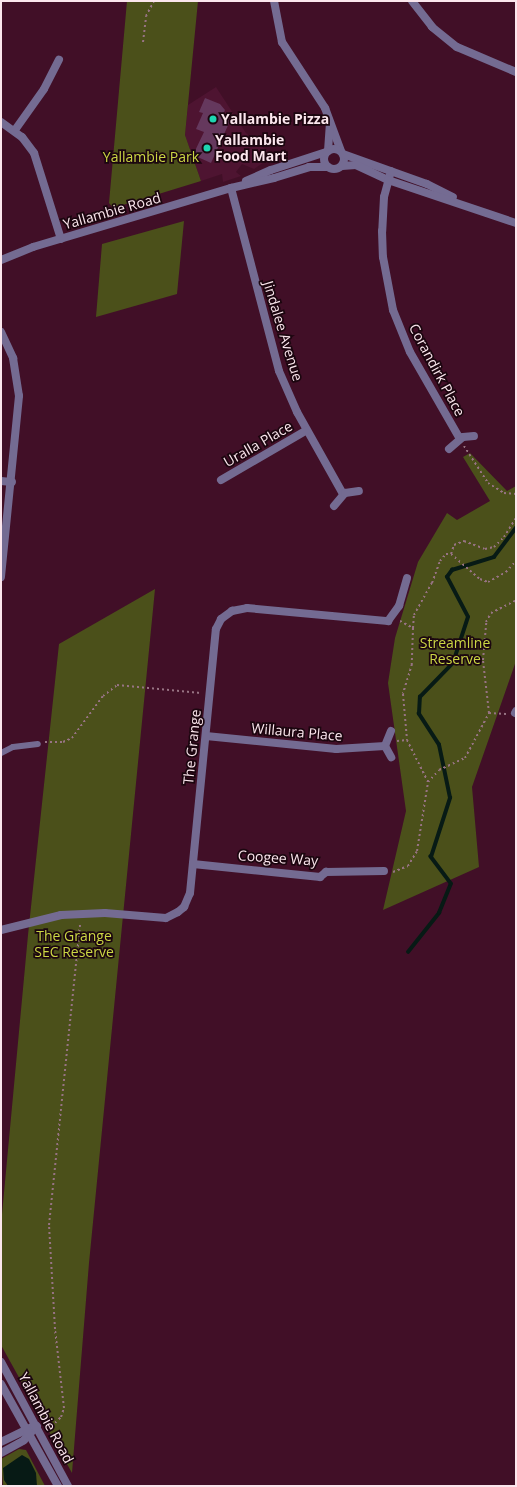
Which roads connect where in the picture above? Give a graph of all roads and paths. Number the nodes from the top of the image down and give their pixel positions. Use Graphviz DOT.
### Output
graph roads {
  1 [pos="154,1"];
  2 [pos="274,1"];
  3 [pos="412,1"];
  4 [pos="143,42"];
  5 [pos="59,60"];
  6 [pos="516,72"];
  7 [pos="329,119"];
  8 [pos="1,122"];
  9 [pos="15,130"];
  10 [pos="327,152"];
  11 [pos="342,152"];
  12 [pos="342,166"];
  13 [pos="328,167"];
  14 [pos="391,171"];
  15 [pos="388,180"];
  16 [pos="231,188"];
  17 [pos="469,205"];
  18 [pos="516,223"];
  19 [pos="61,239"];
  20 [pos="1,260"];
  21 [pos="1,332"];
  22 [pos="307,430"];
  23 [pos="474,436"];
  24 [pos="460,439"];
  25 [pos="449,450"];
  26 [pos="221,480"];
  27 [pos="1,481"];
  28 [pos="12,482"];
  29 [pos="359,491"];
  30 [pos="343,494"];
  31 [pos="516,494"];
  32 [pos="334,506"];
  33 [pos="516,518"];
  34 [pos="452,555"];
  35 [pos="516,561"];
  36 [pos="1,577"];
  37 [pos="407,578"];
  38 [pos="516,600"];
  39 [pos="388,621"];
  40 [pos="413,628"];
  41 [pos="210,696"];
  42 [pos="515,712"];
  43 [pos="489,714"];
  44 [pos="391,731"];
  45 [pos="206,736"];
  46 [pos="38,744"];
  47 [pos="385,746"];
  48 [pos="1,753"];
  49 [pos="391,757"];
  50 [pos="428,782"];
  51 [pos="193,864"];
  52 [pos="384,871"];
  53 [pos="81,914"];
  54 [pos="1,930"];
  55 [pos="1,1362"];
  56 [pos="1,1384"];
  57 [pos="37,1426"];
  58 [pos="27,1432"];
  59 [pos="41,1434"];
  60 [pos="1,1442"];
  61 [pos="1,1453"];
  62 [pos="58,1486"];
  63 [pos="68,1486"];
  1 -- 4 [label="path"];
  2 -- 7 [label="street"];
  3 -- 6 [label="street"];
  5 -- 9 [label="street"];
  7 -- 10 [label="street"];
  7 -- 11 [label="street"];
  8 -- 9 [label="street"];
  9 -- 19 [label="street"];
  10 -- 11 [label="street, Yallambie Road"];
  10 -- 13 [label="street"];
  10 -- 16 [label="street, Yallambie Road"];
  11 -- 12 [label="street"];
  11 -- 14 [label="street, Yallambie Road"];
  12 -- 13 [label="street, Yallambie Road"];
  12 -- 15 [label="street, Yallambie Road"];
  13 -- 16 [label="street, Yallambie Road"];
  14 -- 15 [label="street, Corandirk Place"];
  14 -- 17 [label="street, Yallambie Road"];
  15 -- 17 [label="street, Yallambie Road"];
  15 -- 24 [label="street, Corandirk Place"];
  16 -- 19 [label="street, Yallambie Road"];
  16 -- 22 [label="street, Jindalee Avenue"];
  17 -- 18 [label="street, Yallambie Road"];
  19 -- 20 [label="street, Yallambie Road"];
  21 -- 28 [label="street"];
  22 -- 26 [label="street, Uralla Place"];
  22 -- 30 [label="street, Jindalee Avenue"];
  23 -- 24 [label="street, Corandirk Place"];
  24 -- 25 [label="street, Corandirk Place"];
  24 -- 31 [label="path"];
  27 -- 28 [label="street"];
  28 -- 36 [label="street"];
  29 -- 30 [label="street"];
  30 -- 32 [label="street"];
  33 -- 34 [label="path"];
  34 -- 35 [label="path"];
  34 -- 40 [label="path"];
  37 -- 39 [label="street"];
  38 -- 43 [label="path"];
  39 -- 40 [label="path"];
  39 -- 41 [label="street, The Grange"];
  40 -- 50 [label="path"];
  41 -- 45 [label="street, The Grange"];
  41 -- 46 [label="path"];
  42 -- 43 [label="path"];
  43 -- 50 [label="path"];
  44 -- 47 [label="street"];
  45 -- 47 [label="street, Willaura Place"];
  45 -- 51 [label="street, The Grange"];
  46 -- 48 [label="lane"];
  47 -- 49 [label="street"];
  50 -- 52 [label="path"];
  51 -- 52 [label="street, Coogee Way"];
  51 -- 53 [label="street, The Grange"];
  53 -- 54 [label="street, The Grange"];
  53 -- 59 [label="path"];
  55 -- 57 [label="street, Yallambie Road"];
  56 -- 58 [label="street, Yallambie Road"];
  57 -- 58 [label="street"];
  57 -- 59 [label="street, Yallambie Road"];
  58 -- 60 [label="street"];
  58 -- 61 [label="street"];
  58 -- 62 [label="street, Yallambie Road"];
  59 -- 63 [label="street, Yallambie Road"];
}
